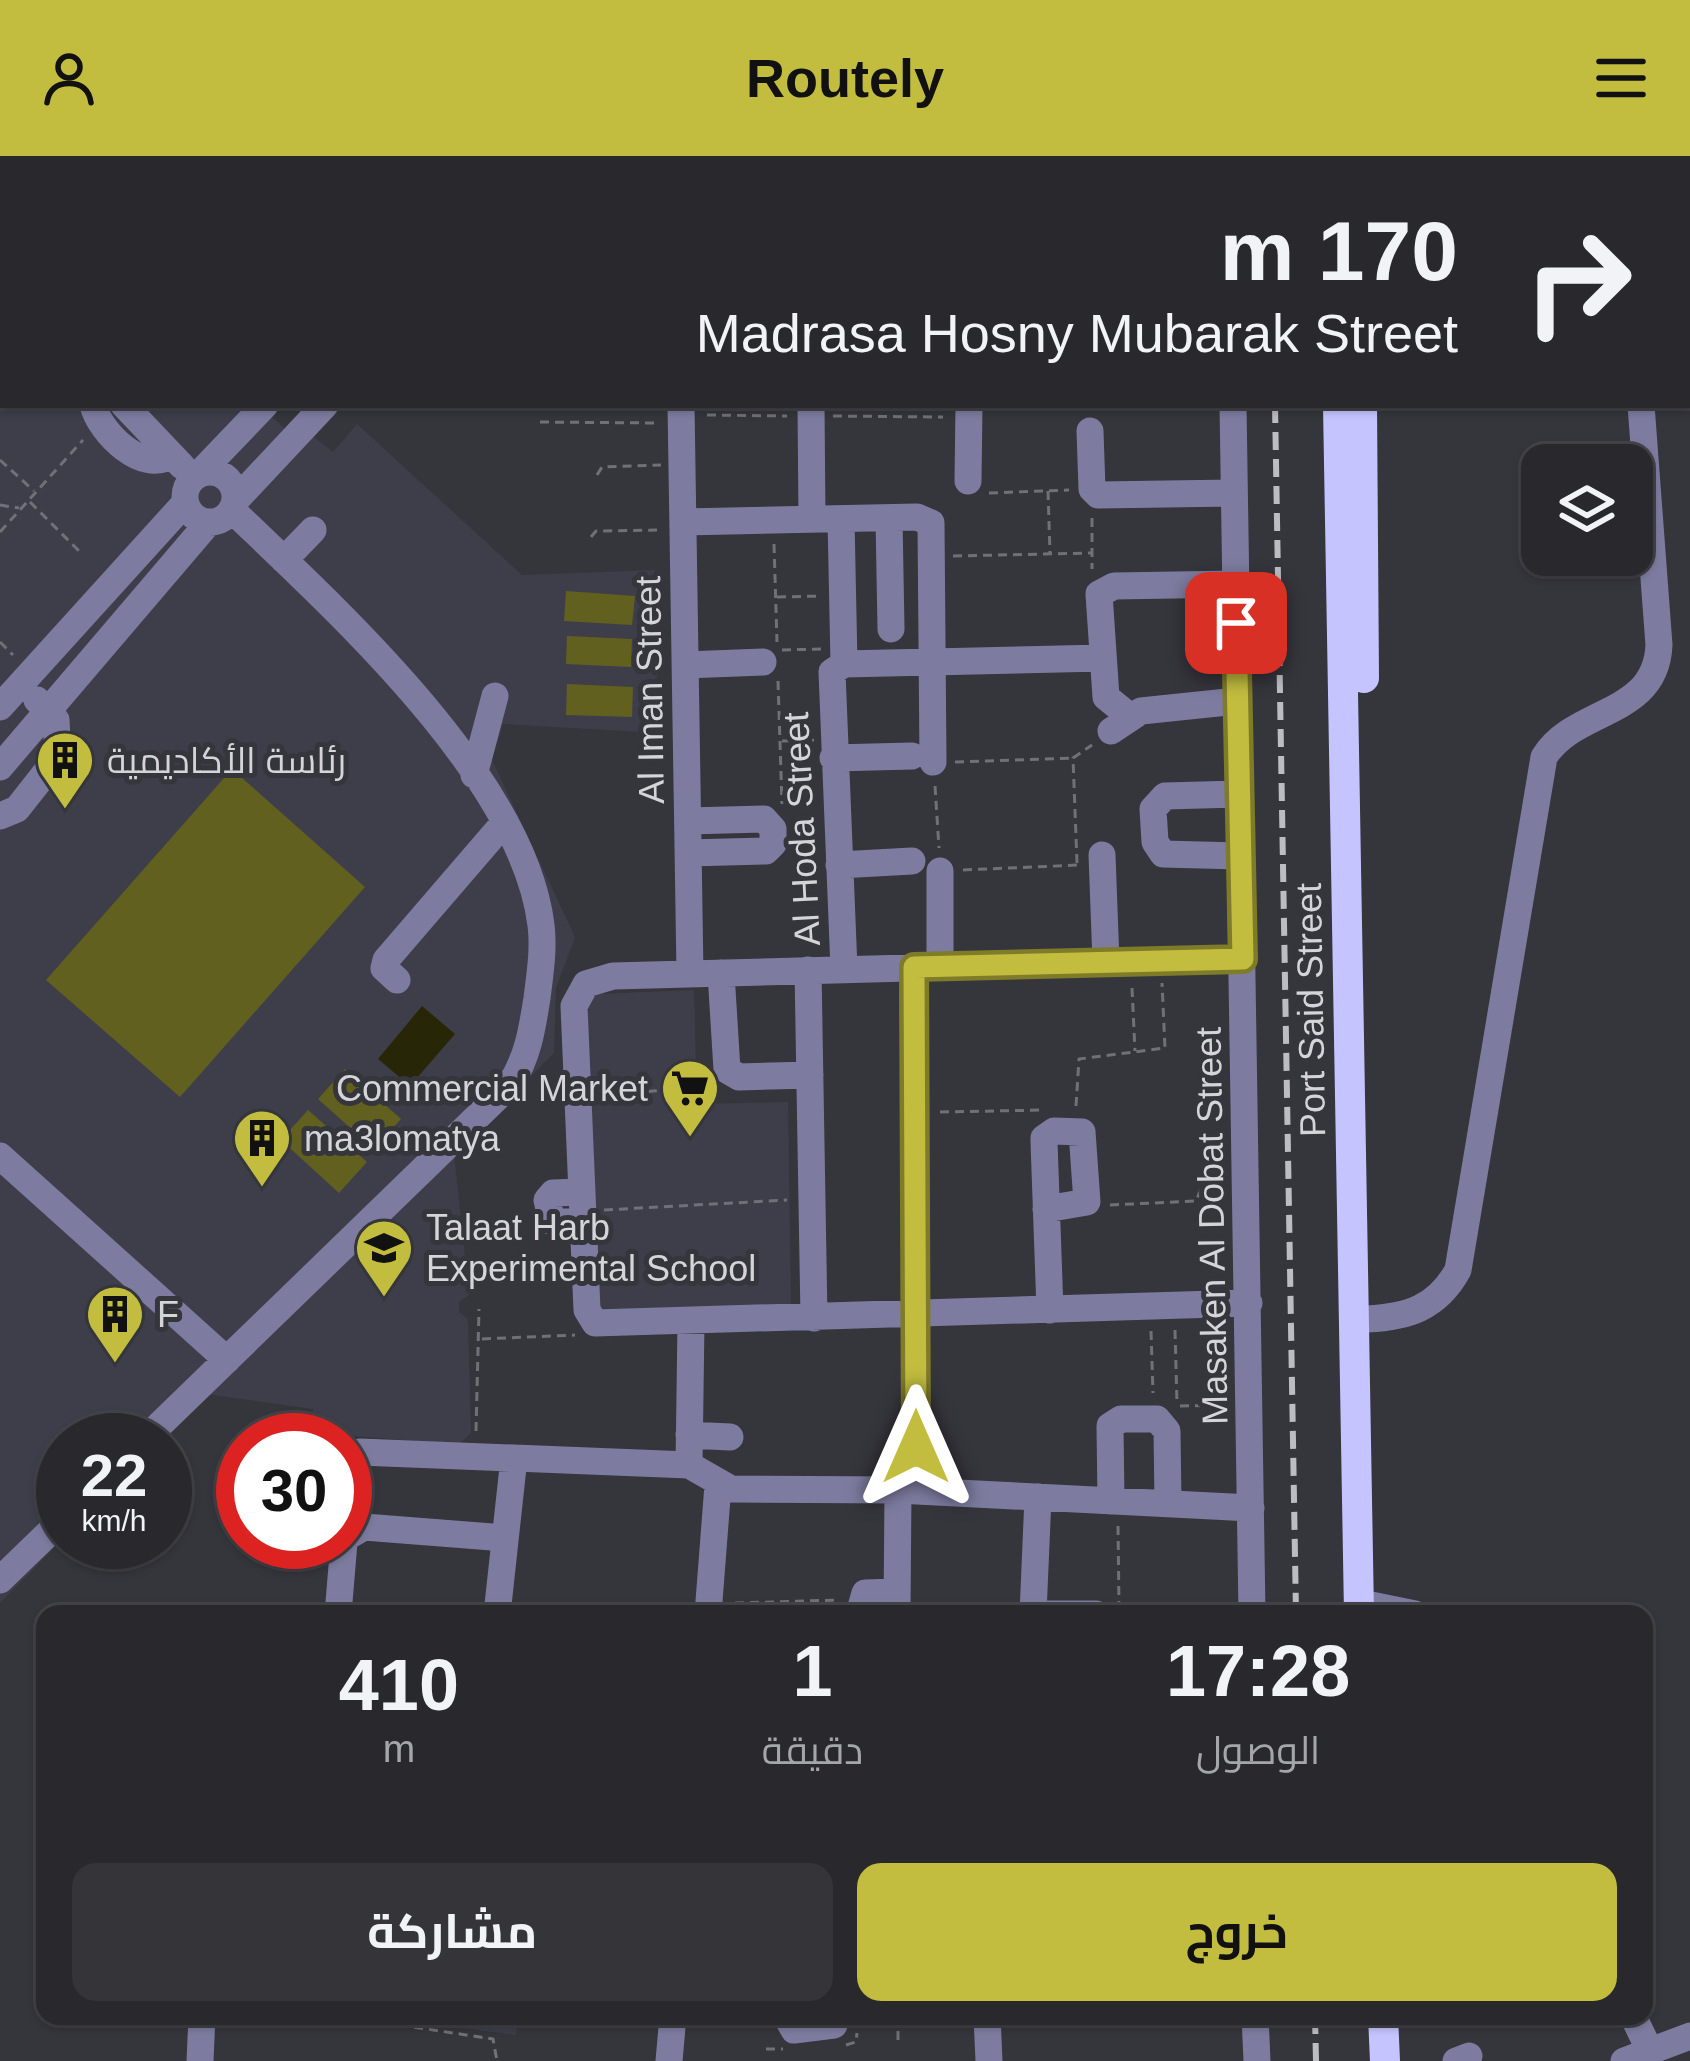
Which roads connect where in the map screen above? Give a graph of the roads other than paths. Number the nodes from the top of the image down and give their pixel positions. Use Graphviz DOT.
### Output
graph roads {
  1 [pos="127,408"];
  2 [pos="262,408"];
  3 [pos="322,408"];
  4 [pos="812,408"];
  5 [pos="969,408"];
  6 [pos="1233,408"];
  7 [pos="1338,408"];
  8 [pos="1362,408"];
  9 [pos="1641,408"];
  10 [pos="96,414"];
  11 [pos="681,414"];
  12 [pos="1090,431"];
  13 [pos="171,455"];
  14 [pos="968,481"];
  15 [pos="192,485"];
  16 [pos="1234,493"];
  17 [pos="225,511"];
  18 [pos="889,518"];
  19 [pos="812,519"];
  20 [pos="841,519"];
  21 [pos="682,526"];
  22 [pos="313,530"];
  23 [pos="284,560"];
  24 [pos="1236,584"];
  25 [pos="891,629"];
  26 [pos="1102,658"];
  27 [pos="763,662"];
  28 [pos="934,662"];
  29 [pos="844,664"];
  30 [pos="685,665"];
  31 [pos="21,685"];
  32 [pos="495,696"];
  33 [pos="1237,701"];
  34 [pos="0,707"];
  35 [pos="49,710"];
  36 [pos="833,748"];
  37 [pos="0,767"];
  38 [pos="474,775"];
  39 [pos="1238,794"];
  40 [pos="0,816"];
  41 [pos="688,820"];
  42 [pos="503,824"];
  43 [pos="688,853"];
  44 [pos="1240,856"];
  45 [pos="912,861"];
  46 [pos="1094,861"];
  47 [pos="839,865"];
  48 [pos="940,871"];
  49 [pos="1243,959"];
  50 [pos="1119,961"];
  51 [pos="927,967"];
  52 [pos="844,969"];
  53 [pos="808,970"];
  54 [pos="690,973"];
  55 [pos="721,973"];
  56 [pos="398,980"];
  57 [pos="810,1075"];
  58 [pos="0,1156"];
  59 [pos="1046,1209"];
  60 [pos="1249,1303"];
  61 [pos="1050,1310"];
  62 [pos="915,1314"];
  63 [pos="814,1318"];
  64 [pos="1367,1319"];
  65 [pos="691,1322"];
  66 [pos="227,1360"];
  67 [pos="173,1413"];
  68 [pos="689,1435"];
  69 [pos="730,1437"];
  70 [pos="372,1453"];
  71 [pos="514,1458"];
  72 [pos="688,1465"];
  73 [pos="718,1485"];
  74 [pos="907,1491"];
  75 [pos="1038,1497"];
  76 [pos="1114,1501"];
  77 [pos="1168,1503"];
  78 [pos="1251,1508"];
  79 [pos="372,1528"];
  80 [pos="506,1538"];
  81 [pos="36,1545"];
  82 [pos="342,1569"];
  83 [pos="0,1580"];
  84 [pos="897,1603"];
  85 [pos="339,1605"];
  86 [pos="498,1605"];
  87 [pos="708,1605"];
  88 [pos="852,1605"];
  89 [pos="1033,1605"];
  90 [pos="1252,1605"];
  91 [pos="1365,1605"];
  92 [pos="1365,1605"];
  93 [pos="202,2025"];
  94 [pos="672,2025"];
  95 [pos="791,2025"];
  96 [pos="834,2025"];
  97 [pos="988,2025"];
  98 [pos="1256,2025"];
  99 [pos="1365,2025"];
  100 [pos="1383,2025"];
  101 [pos="1634,2025"];
  102 [pos="1690,2036"];
  103 [pos="1637,2056"];
  104 [pos="200,2061"];
  105 [pos="669,2061"];
  106 [pos="989,2061"];
  107 [pos="1257,2061"];
  108 [pos="1366,2061"];
  109 [pos="1385,2061"];
  1 -- 13 [label="street"];
  2 -- 15 [label="street"];
  3 -- 17 [label="street"];
  4 -- 19 [label="street"];
  5 -- 14 [label="street"];
  6 -- 16 [label="street, Masaken Al Dobat Street"];
  7 -- 91 [label="main road, Port Said Street"];
  8 -- 64 [label="main road, Port Said Street"];
  9 -- 64 [label="street"];
  10 -- 13 [label="street"];
  11 -- 21 [label="street, Al Iman Street"];
  12 -- 16 [label="street"];
  13 -- 15 [label="street"];
  15 -- 17 [label="street"];
  15 -- 17 [label="street"];
  15 -- 31 [label="street"];
  16 -- 24 [label="street, Masaken Al Dobat Street"];
  17 -- 23 [label="street"];
  17 -- 35 [label="street"];
  18 -- 20 [label="street"];
  18 -- 25 [label="street"];
  18 -- 28 [label="street"];
  19 -- 20 [label="street"];
  19 -- 21 [label="street"];
  20 -- 29 [label="street, Al Hoda Street"];
  21 -- 30 [label="street, Al Iman Street"];
  22 -- 23 [label="street"];
  23 -- 38 [label="street"];
  24 -- 26 [label="street"];
  24 -- 33 [label="street, Masaken Al Dobat Street"];
  26 -- 28 [label="street"];
  26 -- 33 [label="street"];
  27 -- 30 [label="street"];
  28 -- 29 [label="street"];
  28 -- 36 [label="street"];
  29 -- 36 [label="street, Al Hoda Street"];
  30 -- 41 [label="street, Al Iman Street"];
  31 -- 34 [label="street"];
  31 -- 35 [label="street"];
  32 -- 38 [label="street"];
  33 -- 39 [label="street, Masaken Al Dobat Street"];
  35 -- 37 [label="street"];
  35 -- 40 [label="street"];
  36 -- 47 [label="street, Al Hoda Street"];
  38 -- 42 [label="street"];
  39 -- 44 [label="street, Masaken Al Dobat Street"];
  39 -- 44 [label="street"];
  41 -- 43 [label="street, Al Iman Street"];
  41 -- 43 [label="street"];
  42 -- 56 [label="street"];
  42 -- 66 [label="street"];
  43 -- 54 [label="street, Al Iman Street"];
  44 -- 49 [label="street, Masaken Al Dobat Street"];
  45 -- 47 [label="street"];
  46 -- 50 [label="street"];
  47 -- 52 [label="street, Al Hoda Street"];
  48 -- 51 [label="street"];
  49 -- 50 [label="street"];
  49 -- 60 [label="street, Masaken Al Dobat Street"];
  50 -- 51 [label="street"];
  51 -- 52 [label="street"];
  51 -- 62 [label="street"];
  52 -- 53 [label="street"];
  53 -- 55 [label="street"];
  53 -- 57 [label="street"];
  54 -- 55 [label="street"];
  54 -- 65 [label="street"];
  55 -- 57 [label="street"];
  57 -- 63 [label="street"];
  58 -- 66 [label="street"];
  59 -- 59 [label="street"];
  59 -- 61 [label="street"];
  60 -- 61 [label="street"];
  60 -- 78 [label="street, Masaken Al Dobat Street"];
  61 -- 62 [label="street"];
  62 -- 63 [label="street"];
  62 -- 74 [label="street"];
  63 -- 65 [label="street"];
  64 -- 92 [label="main road, Port Said Street"];
  65 -- 68 [label="street"];
  66 -- 67 [label="street"];
  68 -- 69 [label="street"];
  68 -- 72 [label="street"];
  70 -- 71 [label="street"];
  71 -- 72 [label="street"];
  71 -- 80 [label="street"];
  72 -- 73 [label="street"];
  73 -- 74 [label="street"];
  73 -- 87 [label="street"];
  74 -- 75 [label="street"];
  74 -- 84 [label="street"];
  75 -- 76 [label="street"];
  75 -- 89 [label="street"];
  76 -- 77 [label="street"];
  76 -- 77 [label="street"];
  77 -- 78 [label="street"];
  78 -- 90 [label="street, Masaken Al Dobat Street"];
  79 -- 80 [label="street"];
  80 -- 86 [label="street"];
  81 -- 83 [label="street"];
  82 -- 85 [label="street"];
  84 -- 88 [label="street"];
  93 -- 104 [label="street"];
  94 -- 105 [label="street"];
  95 -- 96 [label="street"];
  97 -- 106 [label="street"];
  98 -- 107 [label="street"];
  99 -- 108 [label="main road"];
  100 -- 109 [label="main road"];
  101 -- 103 [label="street"];
  102 -- 103 [label="street"];
}
